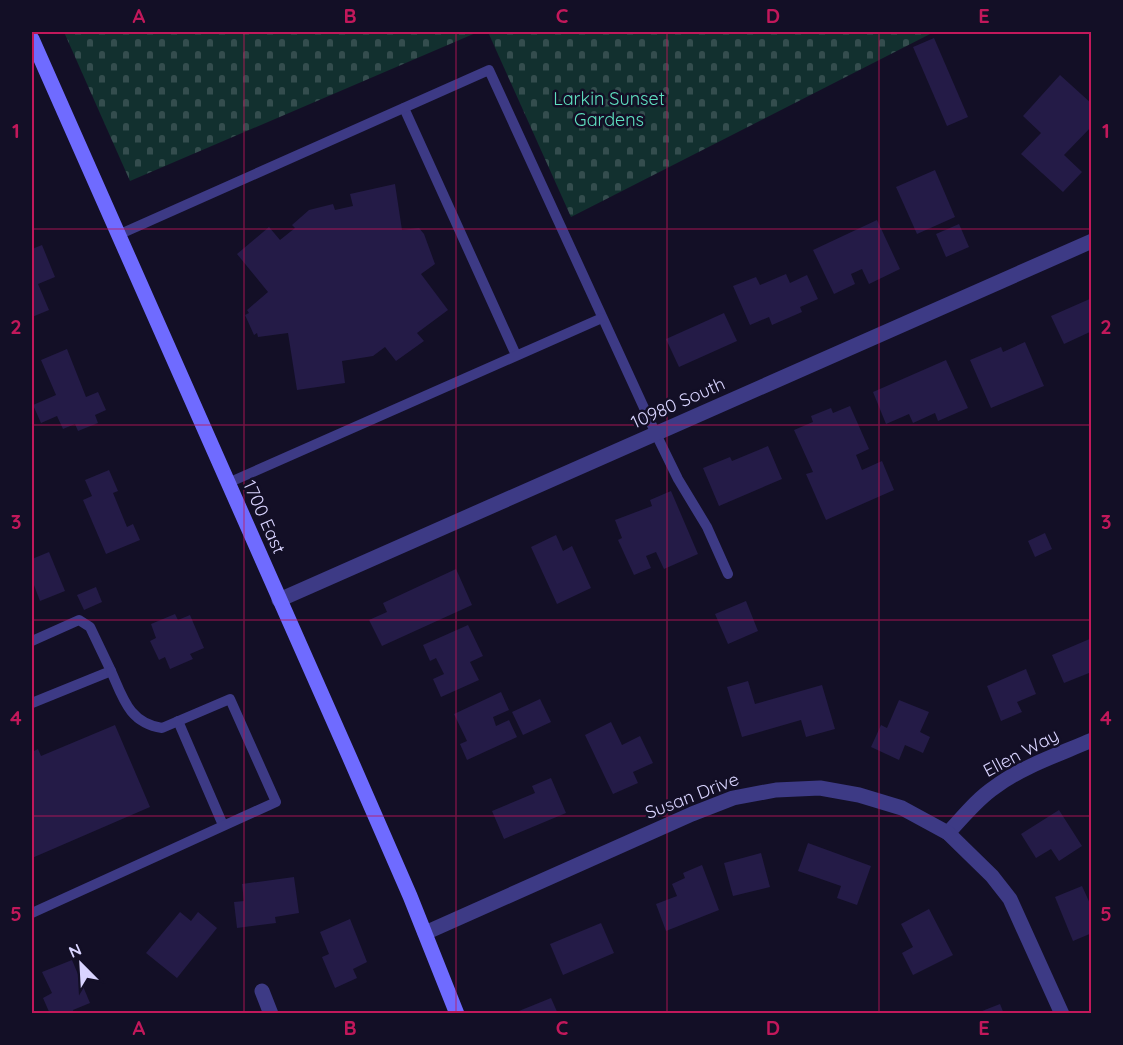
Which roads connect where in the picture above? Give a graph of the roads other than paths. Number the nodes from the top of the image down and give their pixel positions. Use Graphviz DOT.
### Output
graph roads {
  1 [pos="32,39"];
  2 [pos="404,108"];
  3 [pos="118,235"];
  4 [pos="1092,241"];
  5 [pos="602,318"];
  6 [pos="516,356"];
  7 [pos="656,434"];
  8 [pos="228,483"];
  9 [pos="728,574"];
  10 [pos="279,600"];
  11 [pos="32,640"];
  12 [pos="111,671"];
  13 [pos="32,704"];
  14 [pos="178,722"];
  15 [pos="1092,740"];
  16 [pos="223,825"];
  17 [pos="948,833"];
  18 [pos="32,913"];
  19 [pos="424,933"];
  20 [pos="262,991"];
  21 [pos="271,1014"];
  22 [pos="457,1014"];
  23 [pos="1062,1014"];
  1 -- 3 [label="main road, 1700 East"];
  2 -- 3 [label="lane"];
  2 -- 5 [label="lane"];
  2 -- 6 [label="lane"];
  3 -- 8 [label="main road, 1700 East"];
  4 -- 7 [label="street, 10980 South"];
  5 -- 6 [label="lane"];
  5 -- 7 [label="lane"];
  6 -- 8 [label="lane"];
  7 -- 9 [label="lane"];
  7 -- 10 [label="street, 10980 South"];
  8 -- 10 [label="main road, 1700 East"];
  10 -- 19 [label="main road, 1700 East"];
  11 -- 12 [label="lane"];
  12 -- 13 [label="lane"];
  12 -- 14 [label="lane"];
  14 -- 16 [label="lane"];
  14 -- 16 [label="lane"];
  15 -- 17 [label="street, Ellen Way"];
  16 -- 18 [label="lane"];
  17 -- 19 [label="street, Susan Drive"];
  17 -- 23 [label="street, Susan Drive"];
  19 -- 22 [label="main road, 1700 East"];
  20 -- 21 [label="street"];
}
